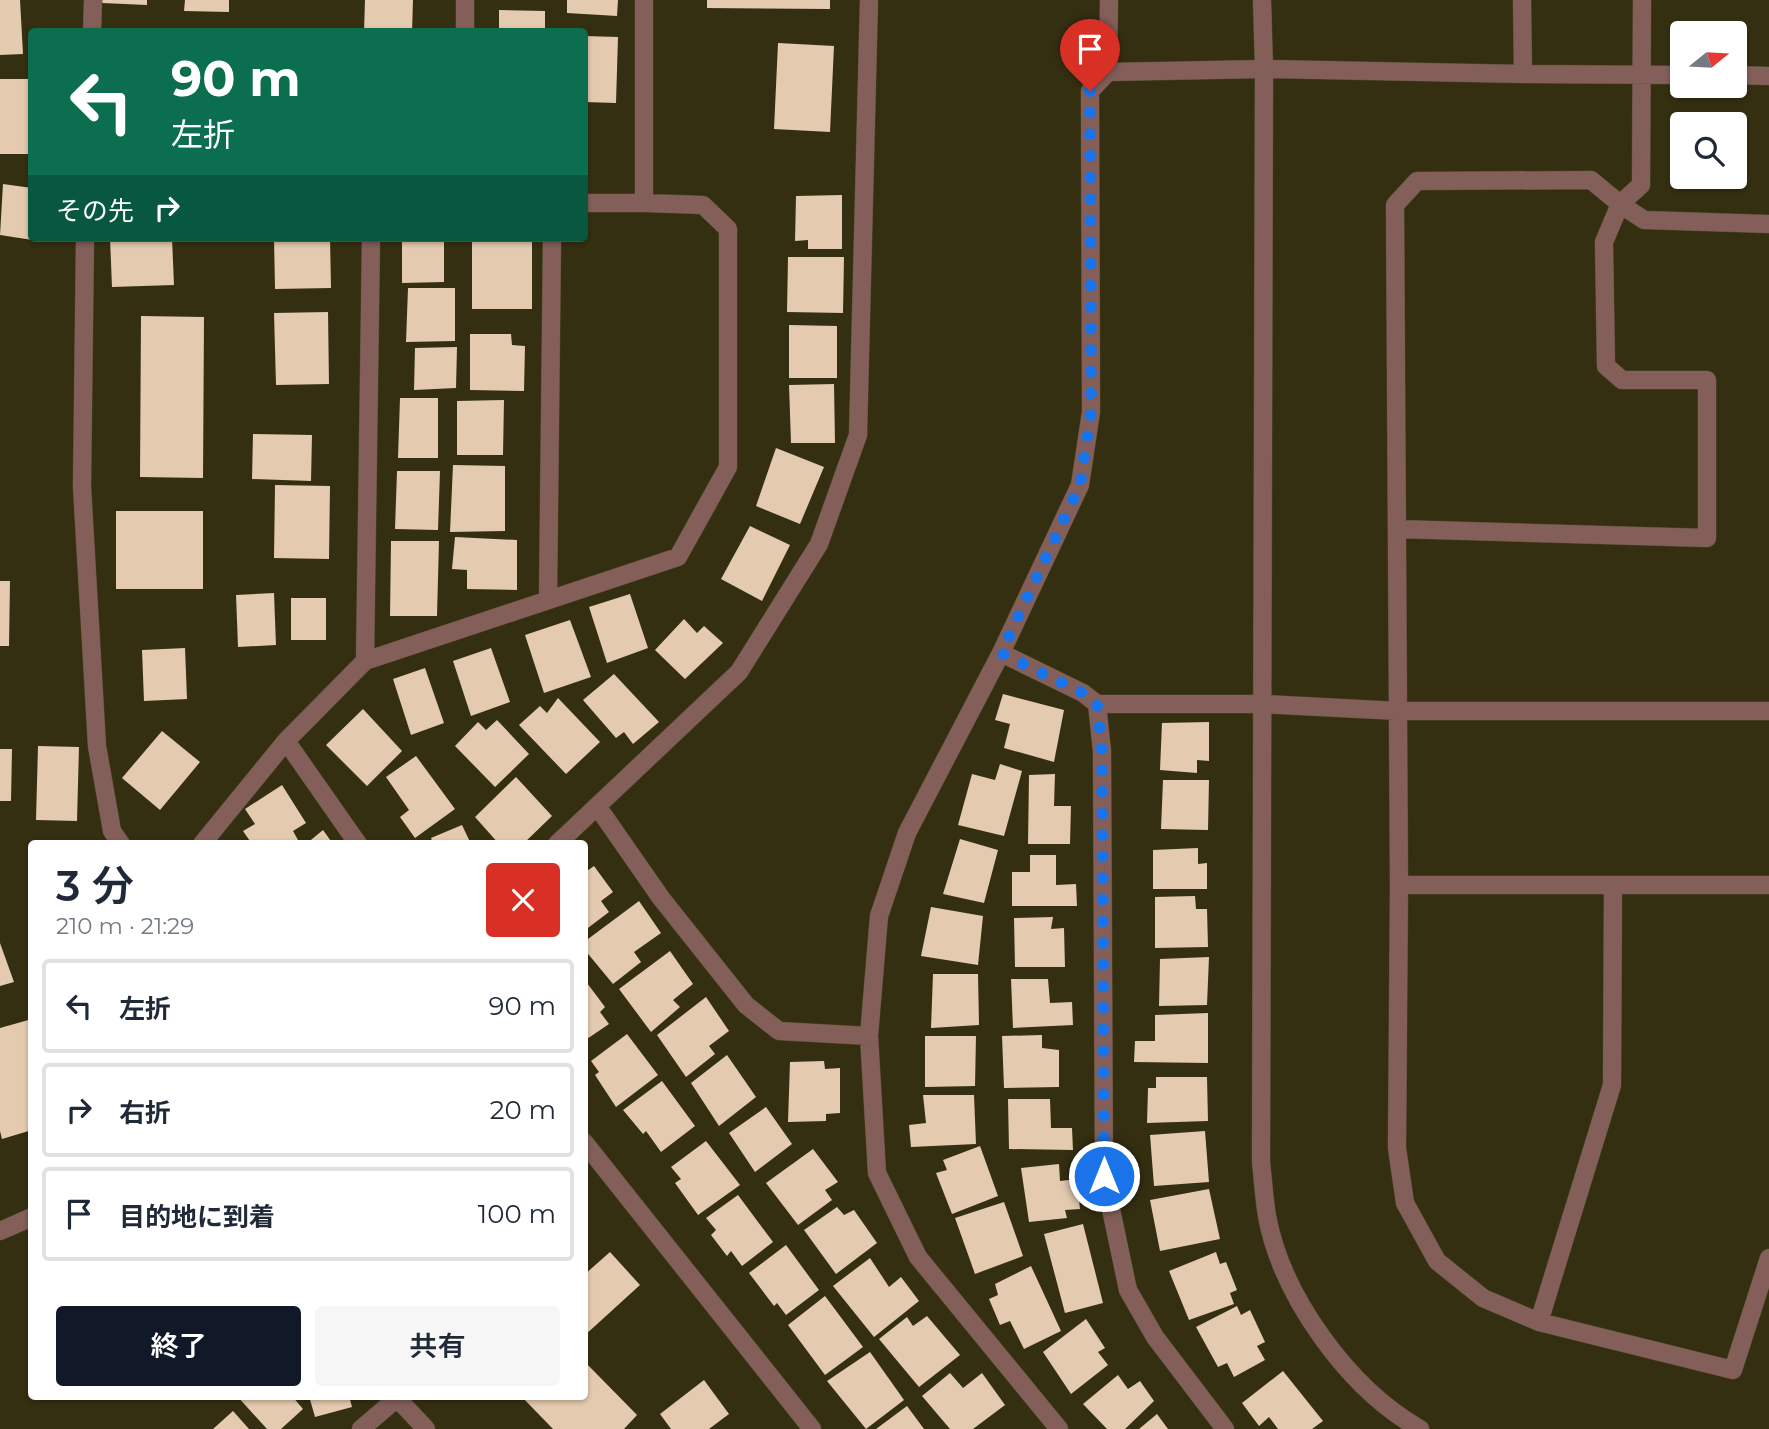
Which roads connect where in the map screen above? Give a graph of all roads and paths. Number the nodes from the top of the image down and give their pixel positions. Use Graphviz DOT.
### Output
graph roads {
  1 [pos="93,0"];
  2 [pos="465,0"];
  3 [pos="644,0"];
  4 [pos="869,0"];
  5 [pos="1109,0"];
  6 [pos="1262,0"];
  7 [pos="1522,0"];
  8 [pos="1642,0"];
  9 [pos="92,28"];
  10 [pos="465,28"];
  11 [pos="1264,69"];
  12 [pos="1108,72"];
  13 [pos="1523,74"];
  14 [pos="1641,74"];
  15 [pos="1670,75"];
  16 [pos="1747,75"];
  17 [pos="1769,76"];
  18 [pos="644,202"];
  19 [pos="588,203"];
  20 [pos="1620,204"];
  21 [pos="1769,224"];
  22 [pos="85,242"];
  23 [pos="371,242"];
  24 [pos="552,242"];
  25 [pos="1397,528"];
  26 [pos="548,599"];
  27 [pos="1001,653"];
  28 [pos="365,661"];
  29 [pos="1097,704"];
  30 [pos="1262,704"];
  31 [pos="1398,711"];
  32 [pos="1769,711"];
  33 [pos="286,741"];
  34 [pos="597,806"];
  35 [pos="118,840"];
  36 [pos="205,840"];
  37 [pos="355,840"];
  38 [pos="561,840"];
  39 [pos="1399,885"];
  40 [pos="1769,885"];
  41 [pos="1614,886"];
  42 [pos="869,1036"];
  43 [pos="588,1147"];
  44 [pos="28,1219"];
  45 [pos="0,1231"];
  46 [pos="1769,1258"];
  47 [pos="1539,1322"];
  48 [pos="394,1400"];
  49 [pos="398,1400"];
  50 [pos="361,1429"];
  51 [pos="426,1429"];
  52 [pos="812,1429"];
  53 [pos="1059,1429"];
  54 [pos="1225,1429"];
  55 [pos="1420,1429"];
  1 -- 9 [label="street"];
  2 -- 10 [label="street"];
  3 -- 18 [label="street"];
  4 -- 34 [label="street"];
  5 -- 12 [label="street"];
  6 -- 11 [label="street"];
  7 -- 13 [label="street"];
  8 -- 14 [label="street"];
  11 -- 12 [label="street"];
  11 -- 13 [label="street"];
  11 -- 30 [label="street"];
  12 -- 27 [label="street"];
  13 -- 14 [label="street"];
  14 -- 15 [label="street"];
  14 -- 20 [label="street"];
  16 -- 17 [label="street"];
  18 -- 19 [label="street"];
  18 -- 26 [label="street"];
  20 -- 21 [label="street"];
  20 -- 25 [label="street"];
  20 -- 25 [label="street"];
  22 -- 35 [label="street"];
  23 -- 28 [label="street"];
  24 -- 26 [label="street"];
  25 -- 31 [label="street"];
  26 -- 28 [label="street"];
  27 -- 29 [label="street"];
  27 -- 42 [label="street"];
  28 -- 33 [label="street"];
  29 -- 30 [label="street"];
  29 -- 54 [label="street"];
  30 -- 31 [label="street"];
  30 -- 55 [label="street"];
  31 -- 32 [label="street"];
  31 -- 39 [label="street"];
  33 -- 36 [label="street"];
  33 -- 37 [label="street"];
  34 -- 38 [label="street"];
  34 -- 42 [label="street"];
  39 -- 41 [label="street"];
  39 -- 47 [label="street"];
  40 -- 41 [label="street"];
  41 -- 47 [label="street"];
  42 -- 53 [label="street"];
  43 -- 52 [label="street"];
  44 -- 45 [label="street"];
  46 -- 47 [label="street"];
  48 -- 50 [label="street"];
  49 -- 51 [label="street"];
}
